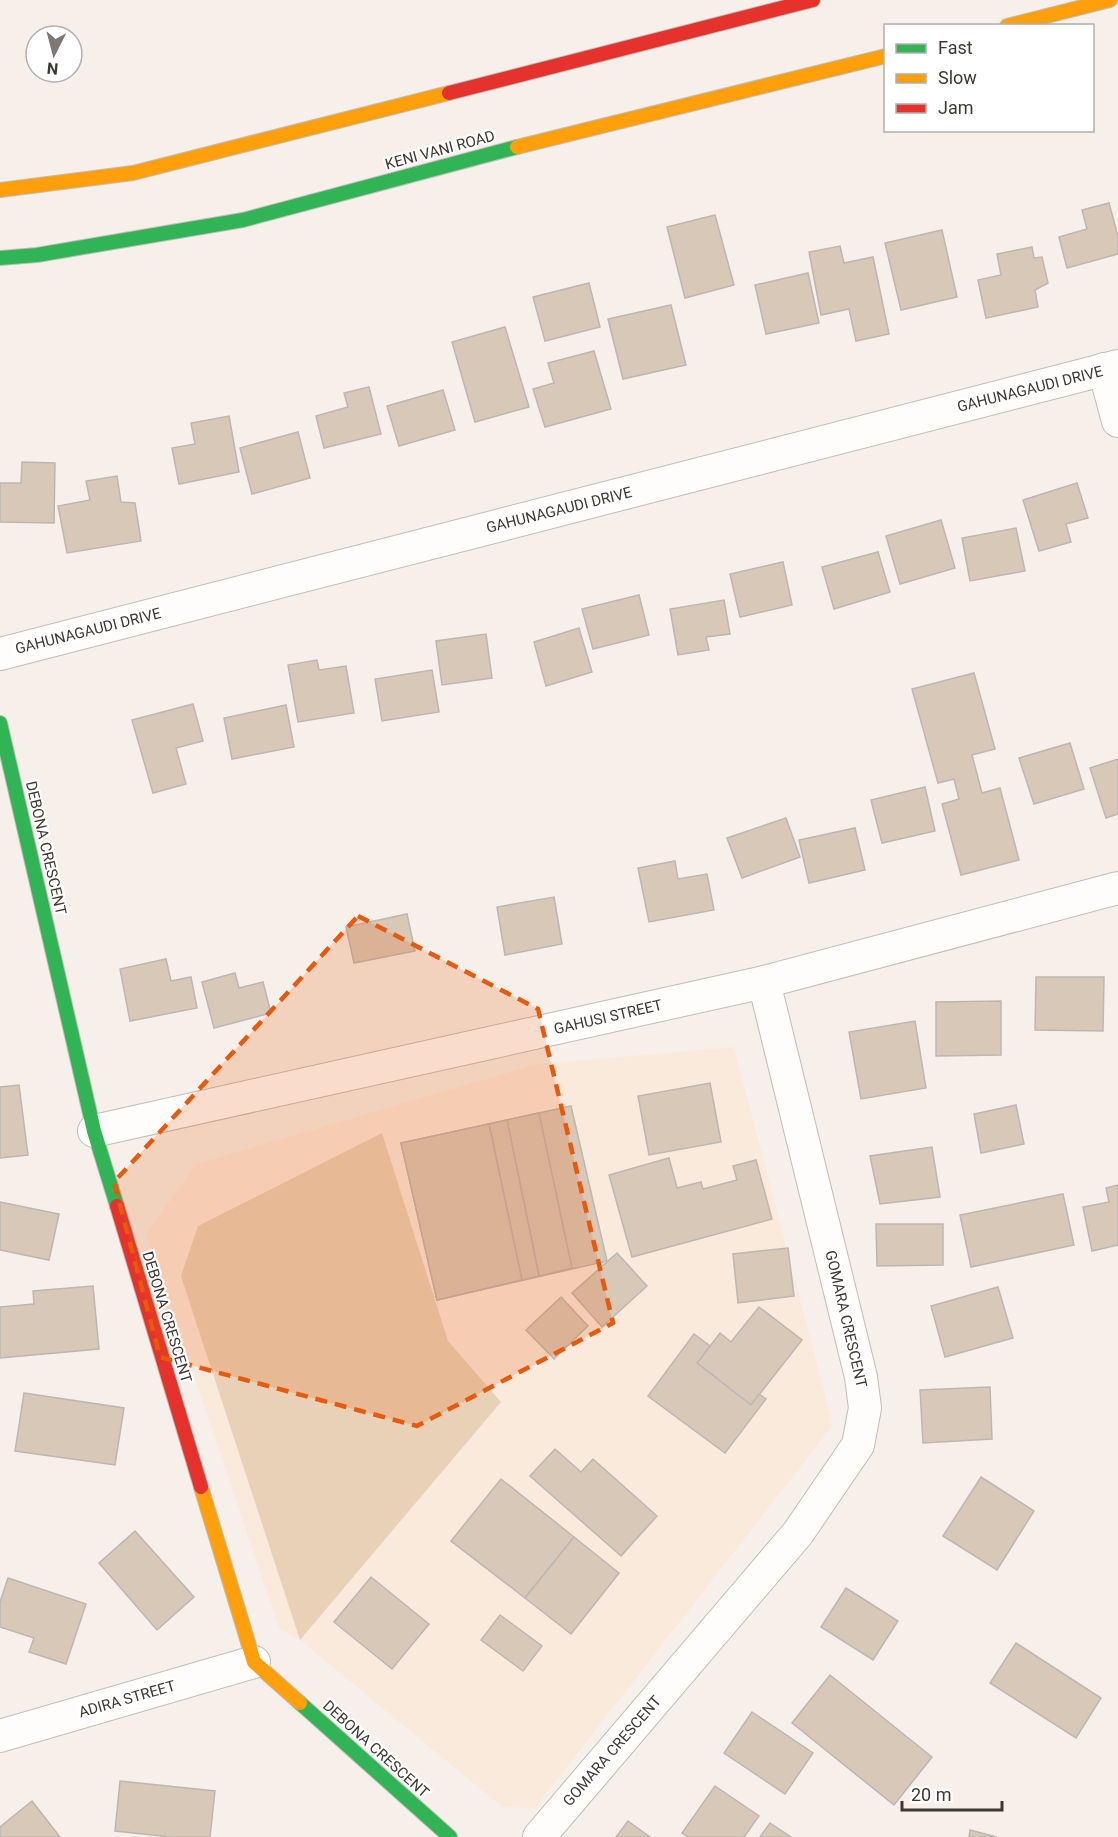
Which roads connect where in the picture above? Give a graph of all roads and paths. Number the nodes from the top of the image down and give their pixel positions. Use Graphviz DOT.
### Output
graph roads {
  1 [pos="813,0"];
  2 [pos="1110,0"];
  3 [pos="1015,24"];
  4 [pos="884,56"];
  5 [pos="0,190"];
  6 [pos="0,258"];
  7 [pos="1111,368"];
  8 [pos="1118,421"];
  9 [pos="0,654"];
  10 [pos="0,723"];
  11 [pos="1118,888"];
  12 [pos="764,982"];
  13 [pos="94,1131"];
  14 [pos="254,1662"];
  15 [pos="0,1736"];
  16 [pos="450,1837"];
  17 [pos="539,1837"];
  1 -- 5 [label="main road"];
  2 -- 3 [label="main road"];
  4 -- 6 [label="main road, KENI VANI ROAD"];
  7 -- 8 [label="street"];
  7 -- 9 [label="street, GAHUNAGAUDI DRIVE"];
  10 -- 13 [label="main road, DEBONA CRESCENT"];
  11 -- 12 [label="street, GAHUSI STREET"];
  12 -- 13 [label="street, GAHUSI STREET"];
  12 -- 17 [label="street, GOMARA CRESCENT"];
  13 -- 14 [label="main road, DEBONA CRESCENT"];
  14 -- 15 [label="street, ADIRA STREET"];
  14 -- 16 [label="main road, DEBONA CRESCENT"];
}
